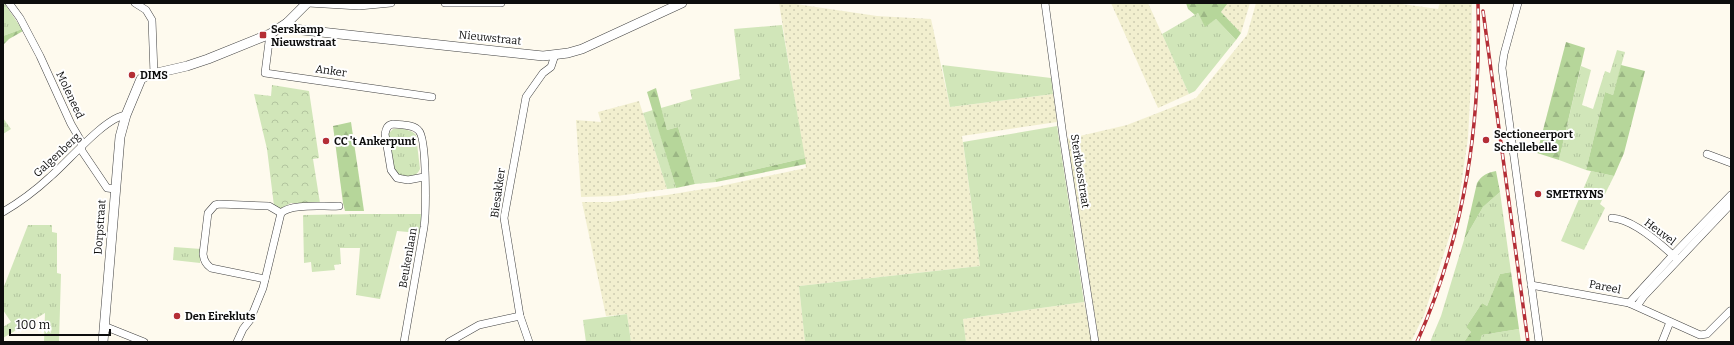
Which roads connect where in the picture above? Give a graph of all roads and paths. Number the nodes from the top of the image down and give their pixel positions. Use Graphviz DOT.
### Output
graph roads {
  1 [pos="9,3"];
  2 [pos="135,3"];
  3 [pos="308,3"];
  4 [pos="391,3"];
  5 [pos="445,3"];
  6 [pos="501,3"];
  7 [pos="682,3"];
  8 [pos="1045,3"];
  9 [pos="1518,3"];
  10 [pos="287,23"];
  11 [pos="270,34"];
  12 [pos="554,55"];
  13 [pos="154,74"];
  14 [pos="432,97"];
  15 [pos="126,115"];
  16 [pos="82,146"];
  17 [pos="1707,154"];
  18 [pos="1731,163"];
  19 [pos="424,177"];
  20 [pos="115,189"];
  21 [pos="1731,195"];
  22 [pos="1731,204"];
  23 [pos="339,206"];
  24 [pos="3,212"];
  25 [pos="281,213"];
  26 [pos="1612,218"];
  27 [pos="1714,218"];
  28 [pos="1673,255"];
  29 [pos="1678,260"];
  30 [pos="265,279"];
  31 [pos="1531,285"];
  32 [pos="1629,303"];
  33 [pos="1637,306"];
  34 [pos="1730,311"];
  35 [pos="520,316"];
  36 [pos="1670,322"];
  37 [pos="104,326"];
  38 [pos="103,342"];
  39 [pos="144,342"];
  40 [pos="237,342"];
  41 [pos="404,342"];
  42 [pos="449,342"];
  43 [pos="529,342"];
  44 [pos="1095,342"];
  45 [pos="1539,342"];
  46 [pos="1662,342"];
  1 -- 16 [label="street, Moleneed"];
  2 -- 13 [label="street"];
  3 -- 4 [label="street"];
  3 -- 10 [label="street"];
  5 -- 6 [label="street"];
  7 -- 12 [label="street, Nieuwstraat"];
  8 -- 44 [label="street, Sterkbosstraat"];
  9 -- 31 [label="street"];
  10 -- 11 [label="street"];
  10 -- 12 [label="street, Nieuwstraat"];
  11 -- 13 [label="street"];
  11 -- 14 [label="street, Anker"];
  12 -- 35 [label="street, Biesakker"];
  13 -- 15 [label="street"];
  15 -- 16 [label="street, Galgenberg"];
  15 -- 20 [label="street, Dorpstraat"];
  16 -- 20 [label="street, Moleneed"];
  16 -- 24 [label="street, Galgenberg"];
  17 -- 18 [label="street"];
  19 -- 19 [label="street, Beukenlaan"];
  19 -- 41 [label="street, Beukenlaan"];
  20 -- 37 [label="street, Dorpstraat"];
  21 -- 27 [label="street, Heuvel"];
  22 -- 27 [label="street, Heuvel"];
  23 -- 25 [label="street"];
  25 -- 30 [label="street"];
  25 -- 30 [label="street"];
  26 -- 28 [label="street, Heuvel"];
  27 -- 28 [label="street, Heuvel"];
  27 -- 29 [label="street, Heuvel"];
  28 -- 29 [label="street, Heuvel"];
  28 -- 32 [label="street, Heuvel"];
  29 -- 33 [label="street, Heuvel"];
  30 -- 40 [label="street"];
  31 -- 32 [label="street, Pareel"];
  31 -- 45 [label="street"];
  32 -- 33 [label="street, Pareel"];
  33 -- 36 [label="street, Pareel"];
  34 -- 36 [label="street, Pareel"];
  35 -- 42 [label="street"];
  35 -- 43 [label="street, Biesakker"];
  36 -- 46 [label="street"];
  37 -- 38 [label="street, Dorpstraat"];
  37 -- 39 [label="street"];
}
